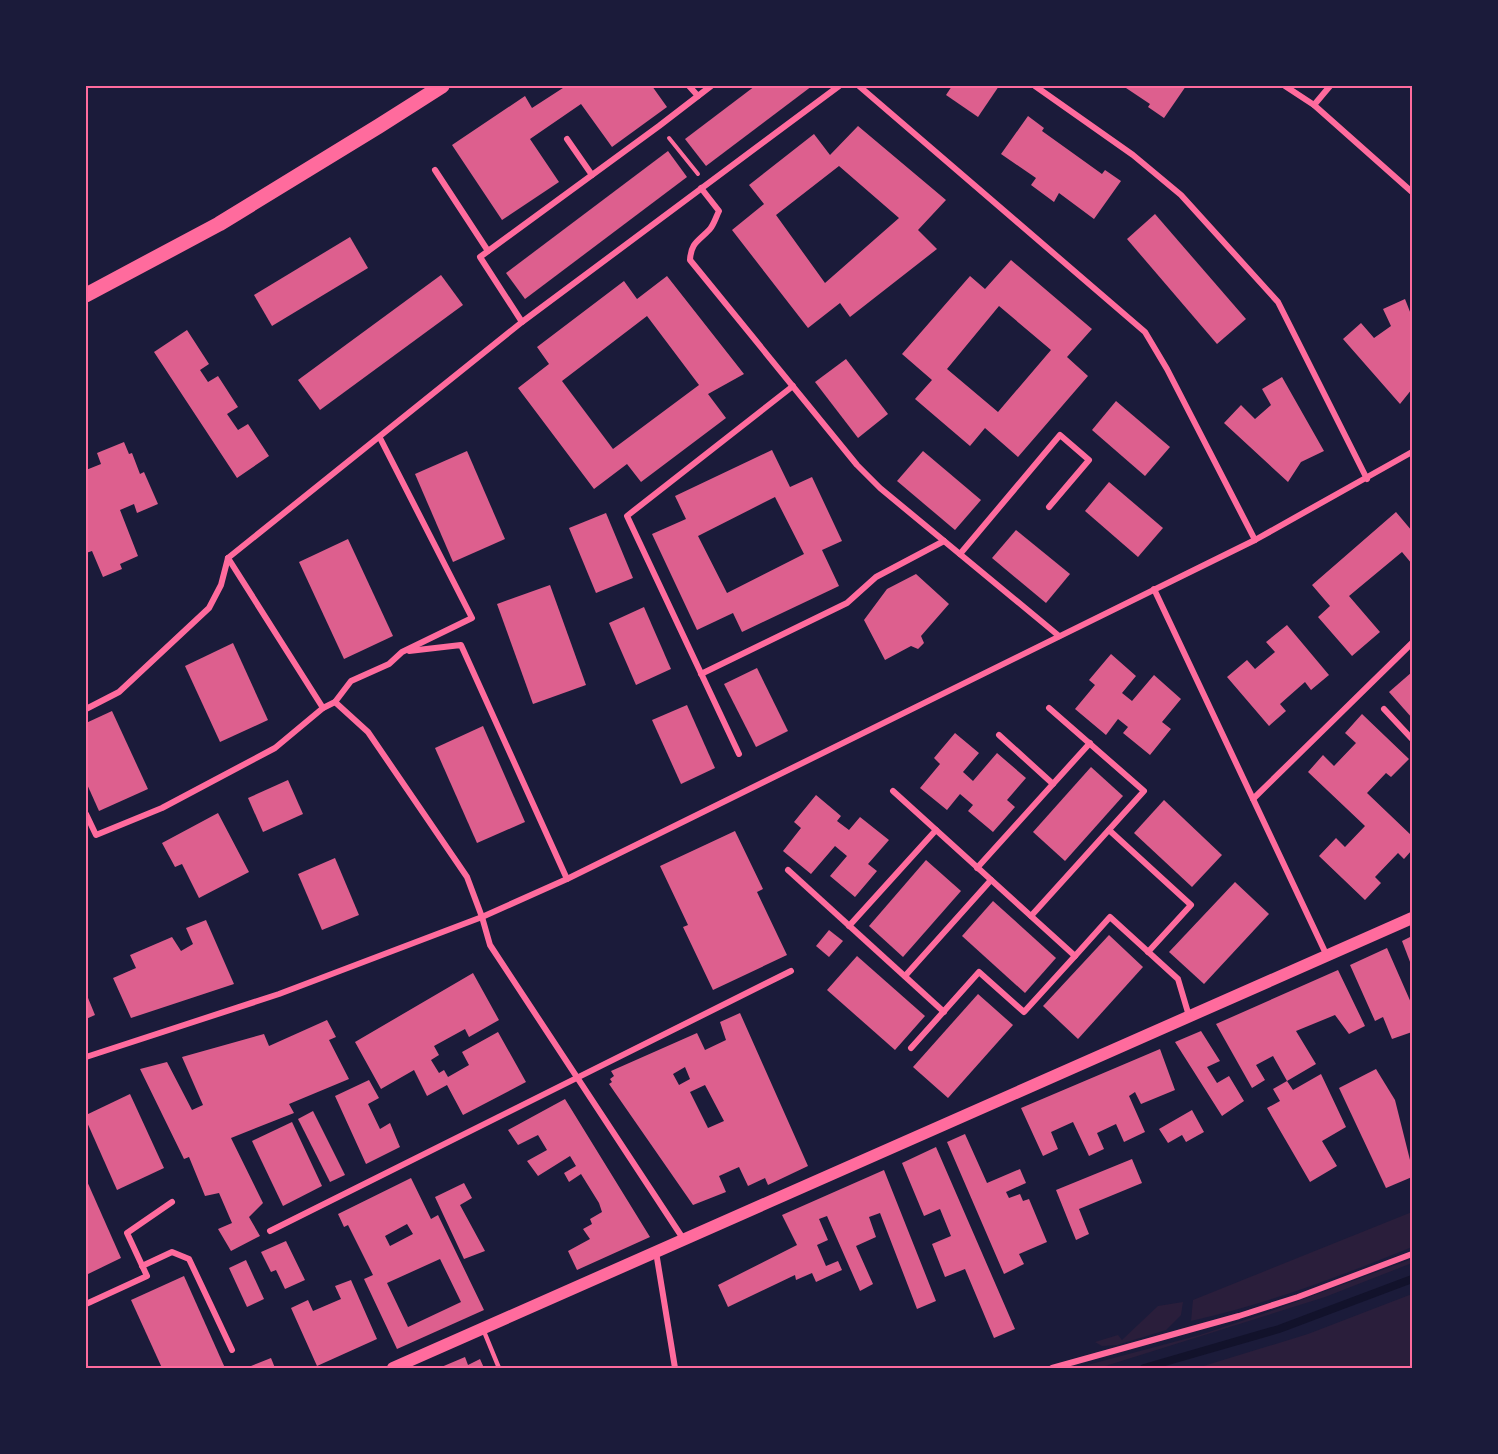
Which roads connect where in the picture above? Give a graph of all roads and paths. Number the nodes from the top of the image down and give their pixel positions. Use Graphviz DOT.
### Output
graph roads {
  1 [pos="442,86"];
  2 [pos="690,86"];
  3 [pos="711,86"];
  4 [pos="839,86"];
  5 [pos="859,86"];
  6 [pos="1035,86"];
  7 [pos="1285,86"];
  8 [pos="1330,86"];
  9 [pos="698,96"];
  10 [pos="1314,105"];
  11 [pos="659,126"];
  12 [pos="567,139"];
  13 [pos="435,170"];
  14 [pos="592,175"];
  15 [pos="703,186"];
  16 [pos="1413,192"];
  17 [pos="488,250"];
  18 [pos="86,295"];
  19 [pos="522,322"];
  20 [pos="793,386"];
  21 [pos="380,438"];
  22 [pos="1413,452"];
  23 [pos="1367,478"];
  24 [pos="1049,507"];
  25 [pos="1255,540"];
  26 [pos="944,541"];
  27 [pos="960,554"];
  28 [pos="228,558"];
  29 [pos="1154,589"];
  30 [pos="1059,636"];
  31 [pos="1412,645"];
  32 [pos="402,652"];
  33 [pos="701,674"];
  34 [pos="335,702"];
  35 [pos="323,708"];
  36 [pos="1049,708"];
  37 [pos="86,709"];
  38 [pos="1384,709"];
  39 [pos="999,735"];
  40 [pos="1413,739"];
  41 [pos="1090,743"];
  42 [pos="740,754"];
  43 [pos="1053,784"];
  44 [pos="893,791"];
  45 [pos="1253,799"];
  46 [pos="86,813"];
  47 [pos="936,830"];
  48 [pos="1108,830"];
  49 [pos="978,868"];
  50 [pos="788,870"];
  51 [pos="567,879"];
  52 [pos="991,880"];
  53 [pos="1031,916"];
  54 [pos="482,917"];
  55 [pos="1413,918"];
  56 [pos="849,926"];
  57 [pos="1148,952"];
  58 [pos="1075,956"];
  59 [pos="1327,956"];
  60 [pos="791,971"];
  61 [pos="905,976"];
  62 [pos="944,1012"];
  63 [pos="1189,1017"];
  64 [pos="911,1048"];
  65 [pos="86,1058"];
  66 [pos="578,1076"];
  67 [pos="172,1202"];
  68 [pos="270,1231"];
  69 [pos="684,1240"];
  70 [pos="656,1252"];
  71 [pos="1413,1254"];
  72 [pos="142,1266"];
  73 [pos="86,1304"];
  74 [pos="483,1329"];
  75 [pos="232,1350"];
  76 [pos="393,1368"];
  77 [pos="499,1368"];
  78 [pos="675,1368"];
  79 [pos="1052,1368"];
  1 -- 18 [label="main road"];
  2 -- 9 [label="street"];
  3 -- 9 [label="street"];
  4 -- 15 [label="street"];
  5 -- 25 [label="street"];
  6 -- 23 [label="street"];
  7 -- 10 [label="street"];
  8 -- 10 [label="street"];
  9 -- 11 [label="street"];
  10 -- 16 [label="street"];
  11 -- 14 [label="street"];
  11 -- 15 [label="path"];
  12 -- 14 [label="street"];
  13 -- 17 [label="street"];
  14 -- 17 [label="street"];
  15 -- 19 [label="street"];
  15 -- 20 [label="street"];
  17 -- 19 [label="street"];
  19 -- 21 [label="street"];
  20 -- 26 [label="street"];
  20 -- 33 [label="street"];
  21 -- 28 [label="street"];
  21 -- 32 [label="street"];
  22 -- 23 [label="street"];
  23 -- 25 [label="street"];
  24 -- 27 [label="street"];
  25 -- 29 [label="street"];
  26 -- 27 [label="street"];
  26 -- 33 [label="street"];
  27 -- 30 [label="street"];
  28 -- 35 [label="street"];
  28 -- 37 [label="street"];
  29 -- 30 [label="street"];
  29 -- 45 [label="street"];
  30 -- 51 [label="street"];
  31 -- 45 [label="street"];
  32 -- 34 [label="street"];
  32 -- 51 [label="street"];
  33 -- 42 [label="street"];
  34 -- 35 [label="street"];
  34 -- 54 [label="street"];
  35 -- 46 [label="street"];
  36 -- 41 [label="street"];
  38 -- 40 [label="street"];
  39 -- 43 [label="street"];
  41 -- 43 [label="street"];
  41 -- 48 [label="street"];
  43 -- 49 [label="street"];
  44 -- 47 [label="street"];
  45 -- 59 [label="street"];
  47 -- 49 [label="street"];
  47 -- 56 [label="street"];
  48 -- 53 [label="street"];
  48 -- 57 [label="street"];
  49 -- 52 [label="street"];
  50 -- 56 [label="street"];
  51 -- 54 [label="street"];
  52 -- 53 [label="street"];
  52 -- 61 [label="street"];
  53 -- 58 [label="street"];
  54 -- 65 [label="street"];
  54 -- 66 [label="street"];
  55 -- 59 [label="main road"];
  56 -- 61 [label="street"];
  57 -- 58 [label="street"];
  57 -- 63 [label="street"];
  58 -- 62 [label="street"];
  59 -- 63 [label="main road"];
  60 -- 66 [label="street"];
  61 -- 62 [label="street"];
  62 -- 64 [label="street"];
  63 -- 69 [label="main road"];
  66 -- 68 [label="street"];
  66 -- 69 [label="street"];
  67 -- 72 [label="street"];
  69 -- 70 [label="main road"];
  70 -- 74 [label="main road"];
  70 -- 78 [label="street"];
  71 -- 79 [label="street"];
  72 -- 73 [label="street"];
  72 -- 75 [label="street"];
  74 -- 76 [label="main road"];
  74 -- 77 [label="lane"];
}
